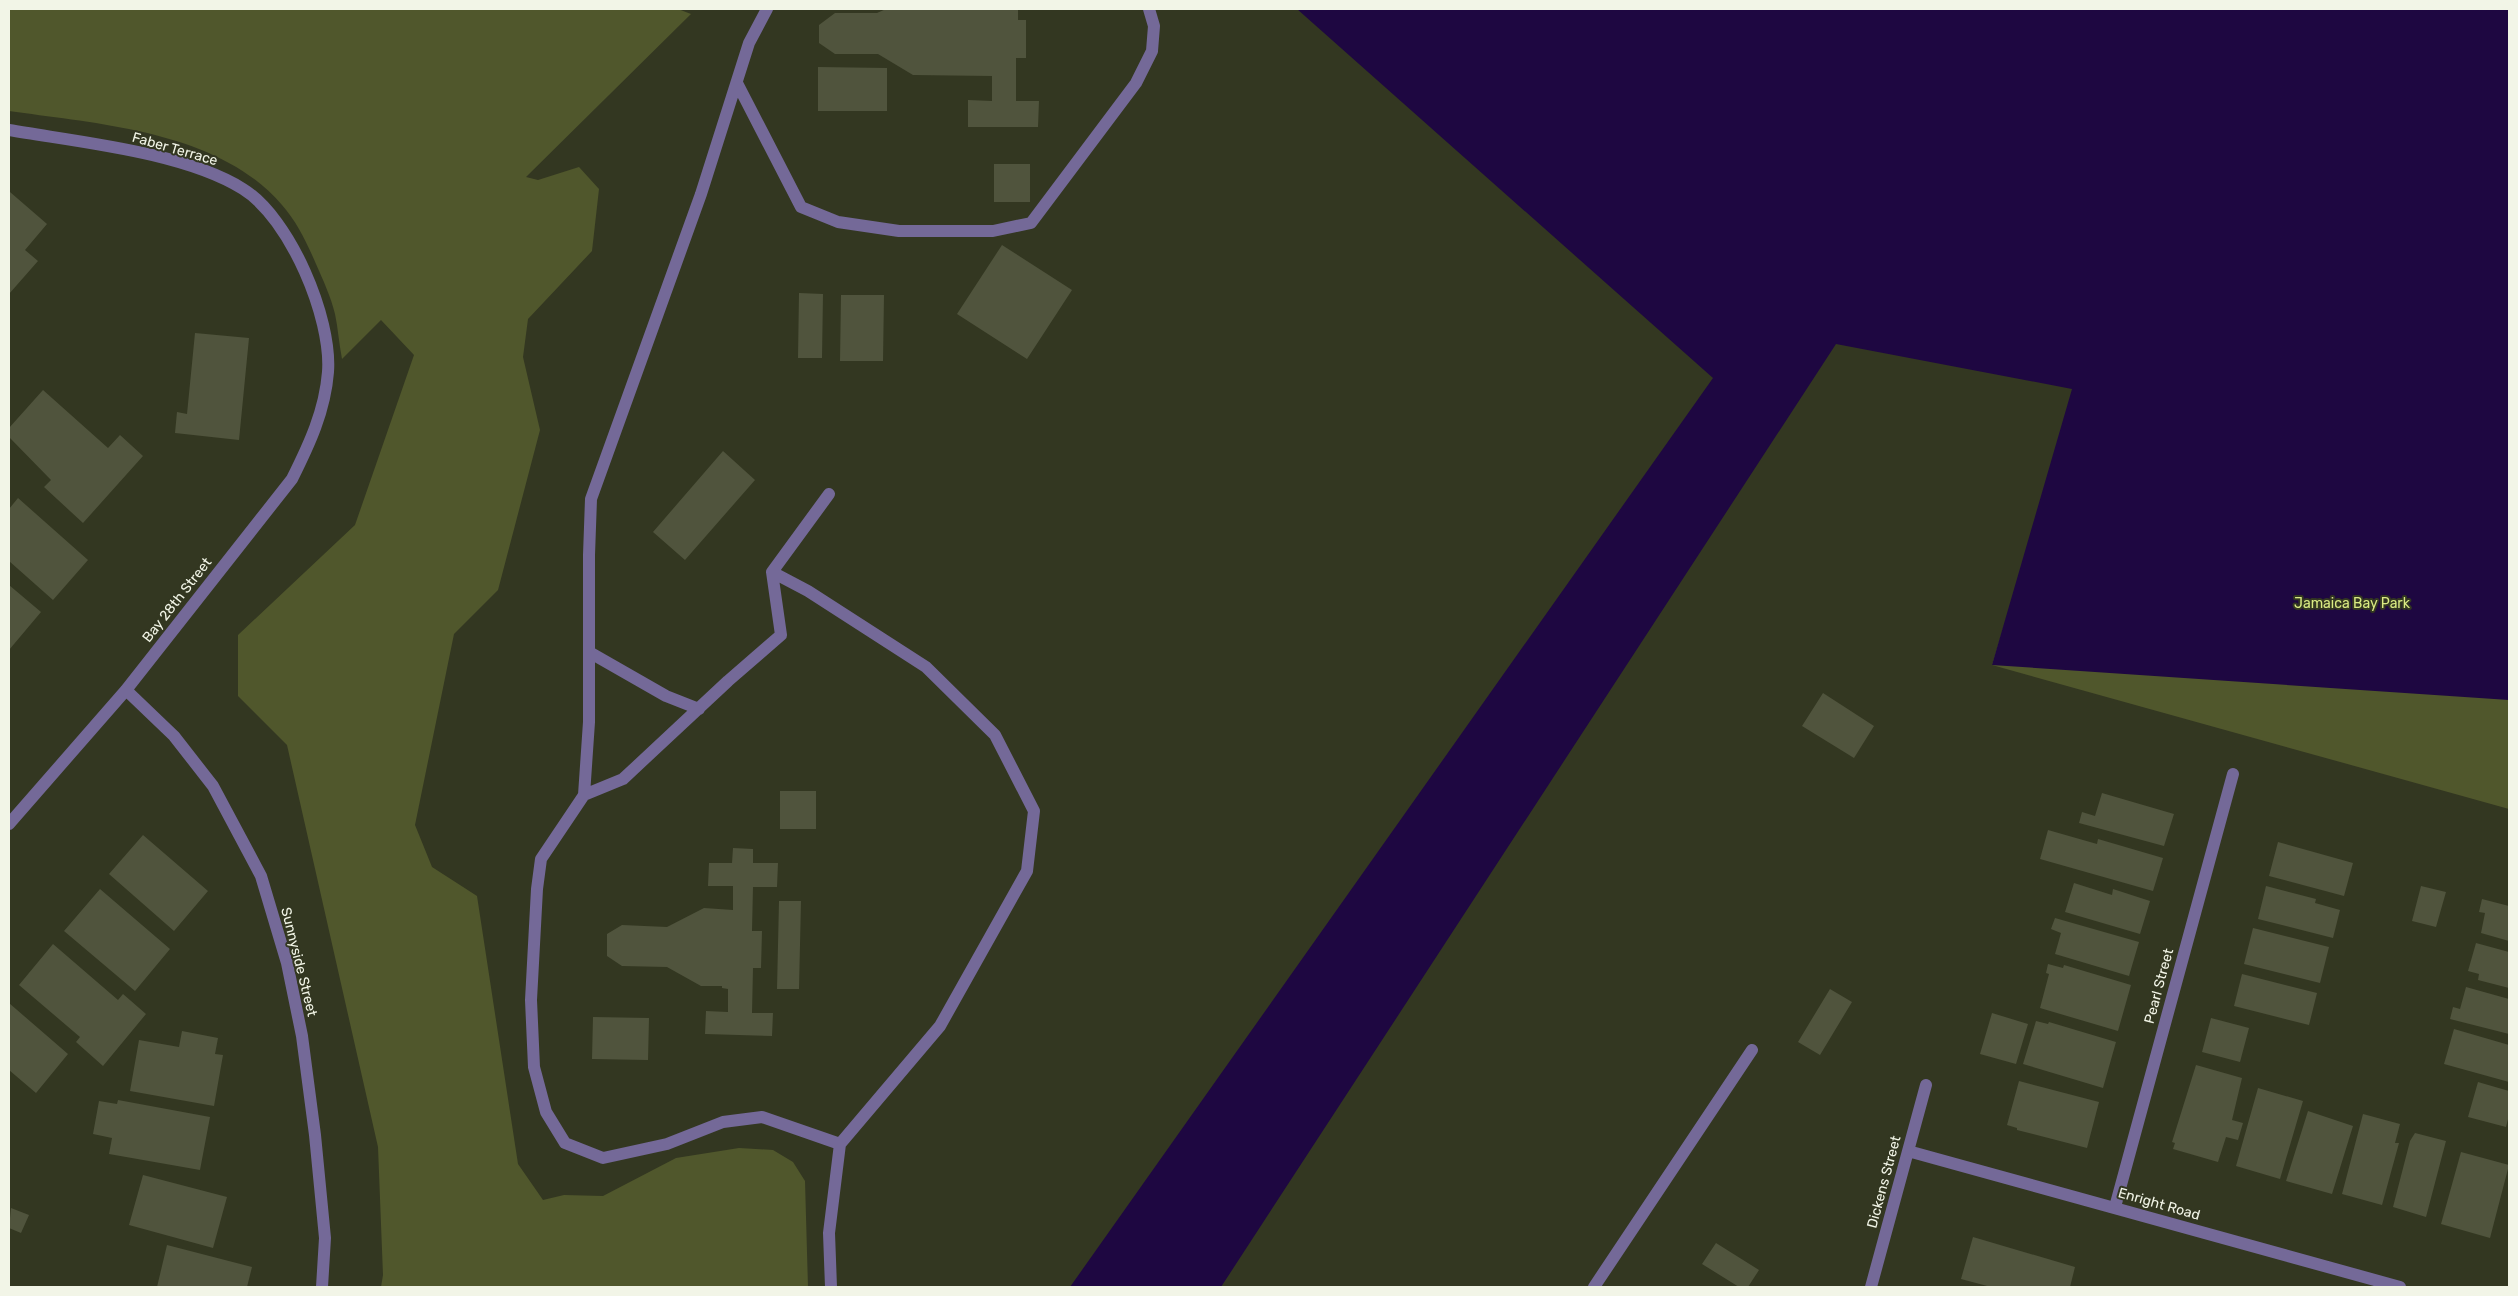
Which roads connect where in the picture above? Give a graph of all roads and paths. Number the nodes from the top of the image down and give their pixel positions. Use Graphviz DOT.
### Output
graph roads {
  1 [pos="767,9"];
  2 [pos="1149,9"];
  3 [pos="736,83"];
  4 [pos="9,130"];
  5 [pos="328,372"];
  6 [pos="829,494"];
  7 [pos="772,572"];
  8 [pos="589,652"];
  9 [pos="126,690"];
  10 [pos="699,709"];
  11 [pos="2233,774"];
  12 [pos="584,795"];
  13 [pos="9,824"];
  14 [pos="1752,1050"];
  15 [pos="1926,1085"];
  16 [pos="840,1144"];
  17 [pos="1908,1151"];
  18 [pos="2115,1207"];
  19 [pos="322,1287"];
  20 [pos="831,1287"];
  21 [pos="1594,1287"];
  22 [pos="1871,1287"];
  23 [pos="2400,1287"];
  1 -- 3 [label="street"];
  2 -- 3 [label="street"];
  3 -- 8 [label="street"];
  4 -- 5 [label="street, Faber Terrace"];
  5 -- 9 [label="street, Bay 28th Street"];
  6 -- 7 [label="street"];
  7 -- 10 [label="street"];
  7 -- 16 [label="street"];
  8 -- 10 [label="street"];
  8 -- 12 [label="street"];
  9 -- 13 [label="street, Bay 28th Street"];
  9 -- 19 [label="street, Sunnyside Street"];
  10 -- 12 [label="street"];
  11 -- 18 [label="street, Pearl Street"];
  12 -- 16 [label="street"];
  14 -- 21 [label="street"];
  15 -- 17 [label="street, Dickens Street"];
  16 -- 20 [label="street"];
  17 -- 18 [label="street, Enright Road"];
  17 -- 22 [label="street, Dickens Street"];
  18 -- 23 [label="street, Enright Road"];
}
